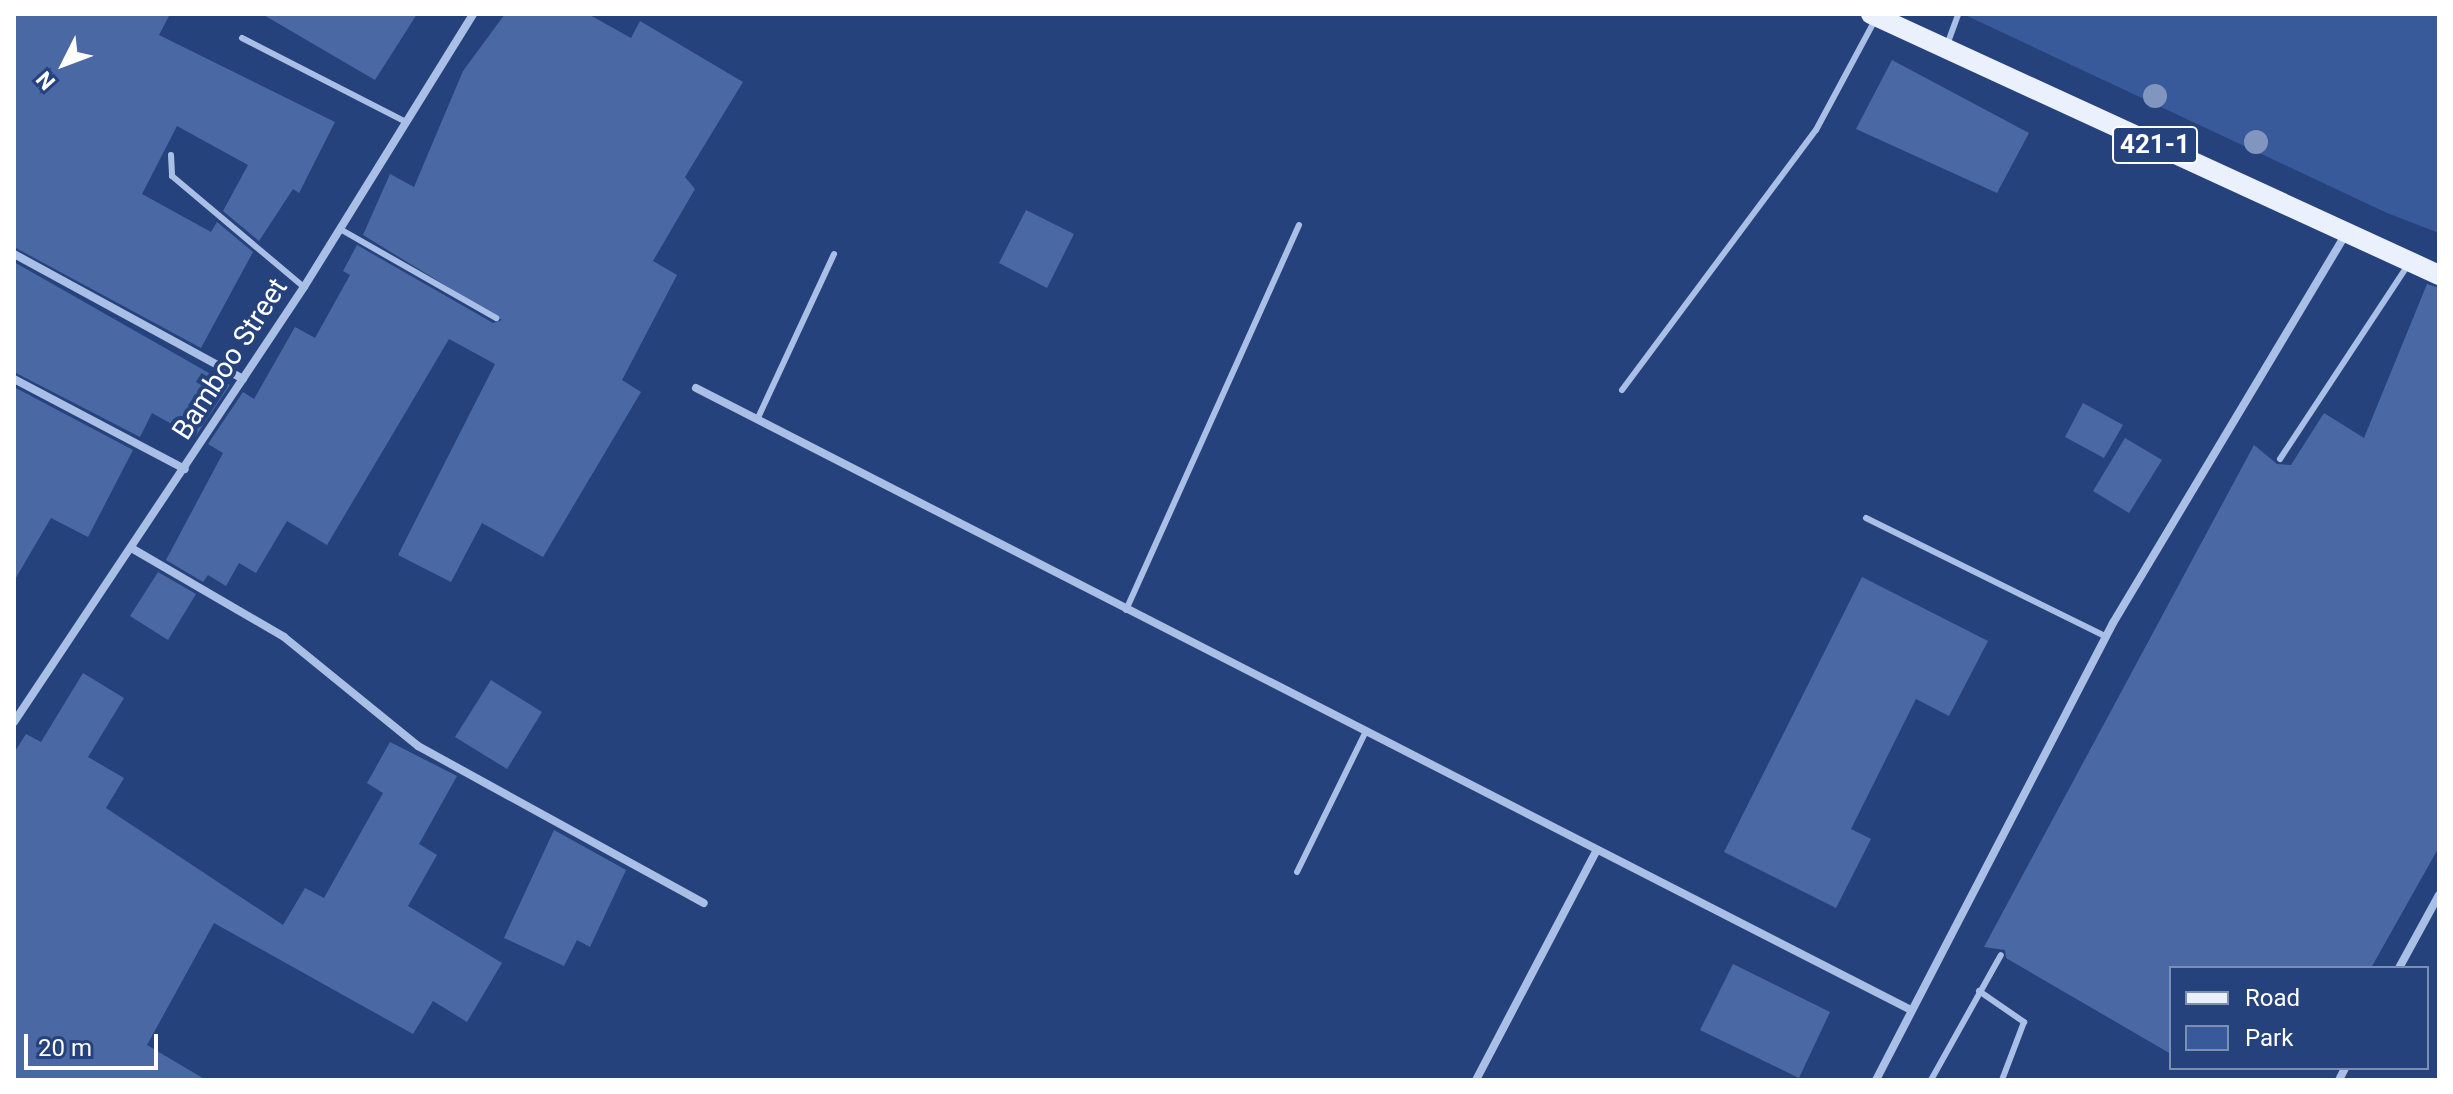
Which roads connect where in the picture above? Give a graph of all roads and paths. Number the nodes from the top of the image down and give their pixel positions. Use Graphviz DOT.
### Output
graph roads {
  1 [pos="1958,14"];
  2 [pos="470,15"];
  3 [pos="1874,15"];
  4 [pos="242,38"];
  5 [pos="1945,48"];
  6 [pos="406,122"];
  7 [pos="171,155"];
  8 [pos="1299,225"];
  9 [pos="340,229"];
  10 [pos="2347,233"];
  11 [pos="14,254"];
  12 [pos="834,254"];
  13 [pos="2409,262"];
  14 [pos="2439,275"];
  15 [pos="304,287"];
  16 [pos="496,318"];
  17 [pos="14,379"];
  18 [pos="243,379"];
  19 [pos="696,388"];
  20 [pos="1622,390"];
  21 [pos="757,420"];
  22 [pos="2280,459"];
  23 [pos="185,469"];
  24 [pos="1866,518"];
  25 [pos="133,549"];
  26 [pos="1126,610"];
  27 [pos="2105,636"];
  28 [pos="14,722"];
  29 [pos="1366,731"];
  30 [pos="1597,850"];
  31 [pos="1297,872"];
  32 [pos="2439,895"];
  33 [pos="704,903"];
  34 [pos="2001,955"];
  35 [pos="2400,966"];
  36 [pos="1979,991"];
  37 [pos="1911,1010"];
  38 [pos="1476,1080"];
  39 [pos="1876,1080"];
  40 [pos="1931,1080"];
  41 [pos="2002,1080"];
  1 -- 5 [label="lane"];
  2 -- 6 [label="street, Bamboo Street"];
  3 -- 5 [label="main road, 421-1"];
  3 -- 20 [label="lane"];
  4 -- 6 [label="lane"];
  5 -- 10 [label="main road, 421-1"];
  6 -- 9 [label="street, Bamboo Street"];
  7 -- 15 [label="lane"];
  8 -- 26 [label="lane"];
  9 -- 15 [label="street, Bamboo Street"];
  9 -- 16 [label="lane"];
  10 -- 13 [label="main road, 421-1"];
  10 -- 27 [label="street"];
  11 -- 18 [label="street"];
  12 -- 21 [label="lane"];
  13 -- 14 [label="main road, 421-1"];
  13 -- 22 [label="lane"];
  15 -- 18 [label="street, Bamboo Street"];
  17 -- 23 [label="street"];
  18 -- 23 [label="street, Bamboo Street"];
  19 -- 21 [label="street"];
  21 -- 26 [label="street"];
  23 -- 25 [label="street, Bamboo Street"];
  24 -- 27 [label="lane"];
  25 -- 28 [label="street, Bamboo Street"];
  25 -- 33 [label="street"];
  26 -- 29 [label="street"];
  27 -- 37 [label="street"];
  29 -- 30 [label="street"];
  29 -- 31 [label="lane"];
  30 -- 37 [label="street"];
  30 -- 38 [label="street"];
  32 -- 35 [label="street"];
  34 -- 36 [label="lane"];
  36 -- 40 [label="lane"];
  36 -- 41 [label="lane"];
  37 -- 39 [label="street"];
}
